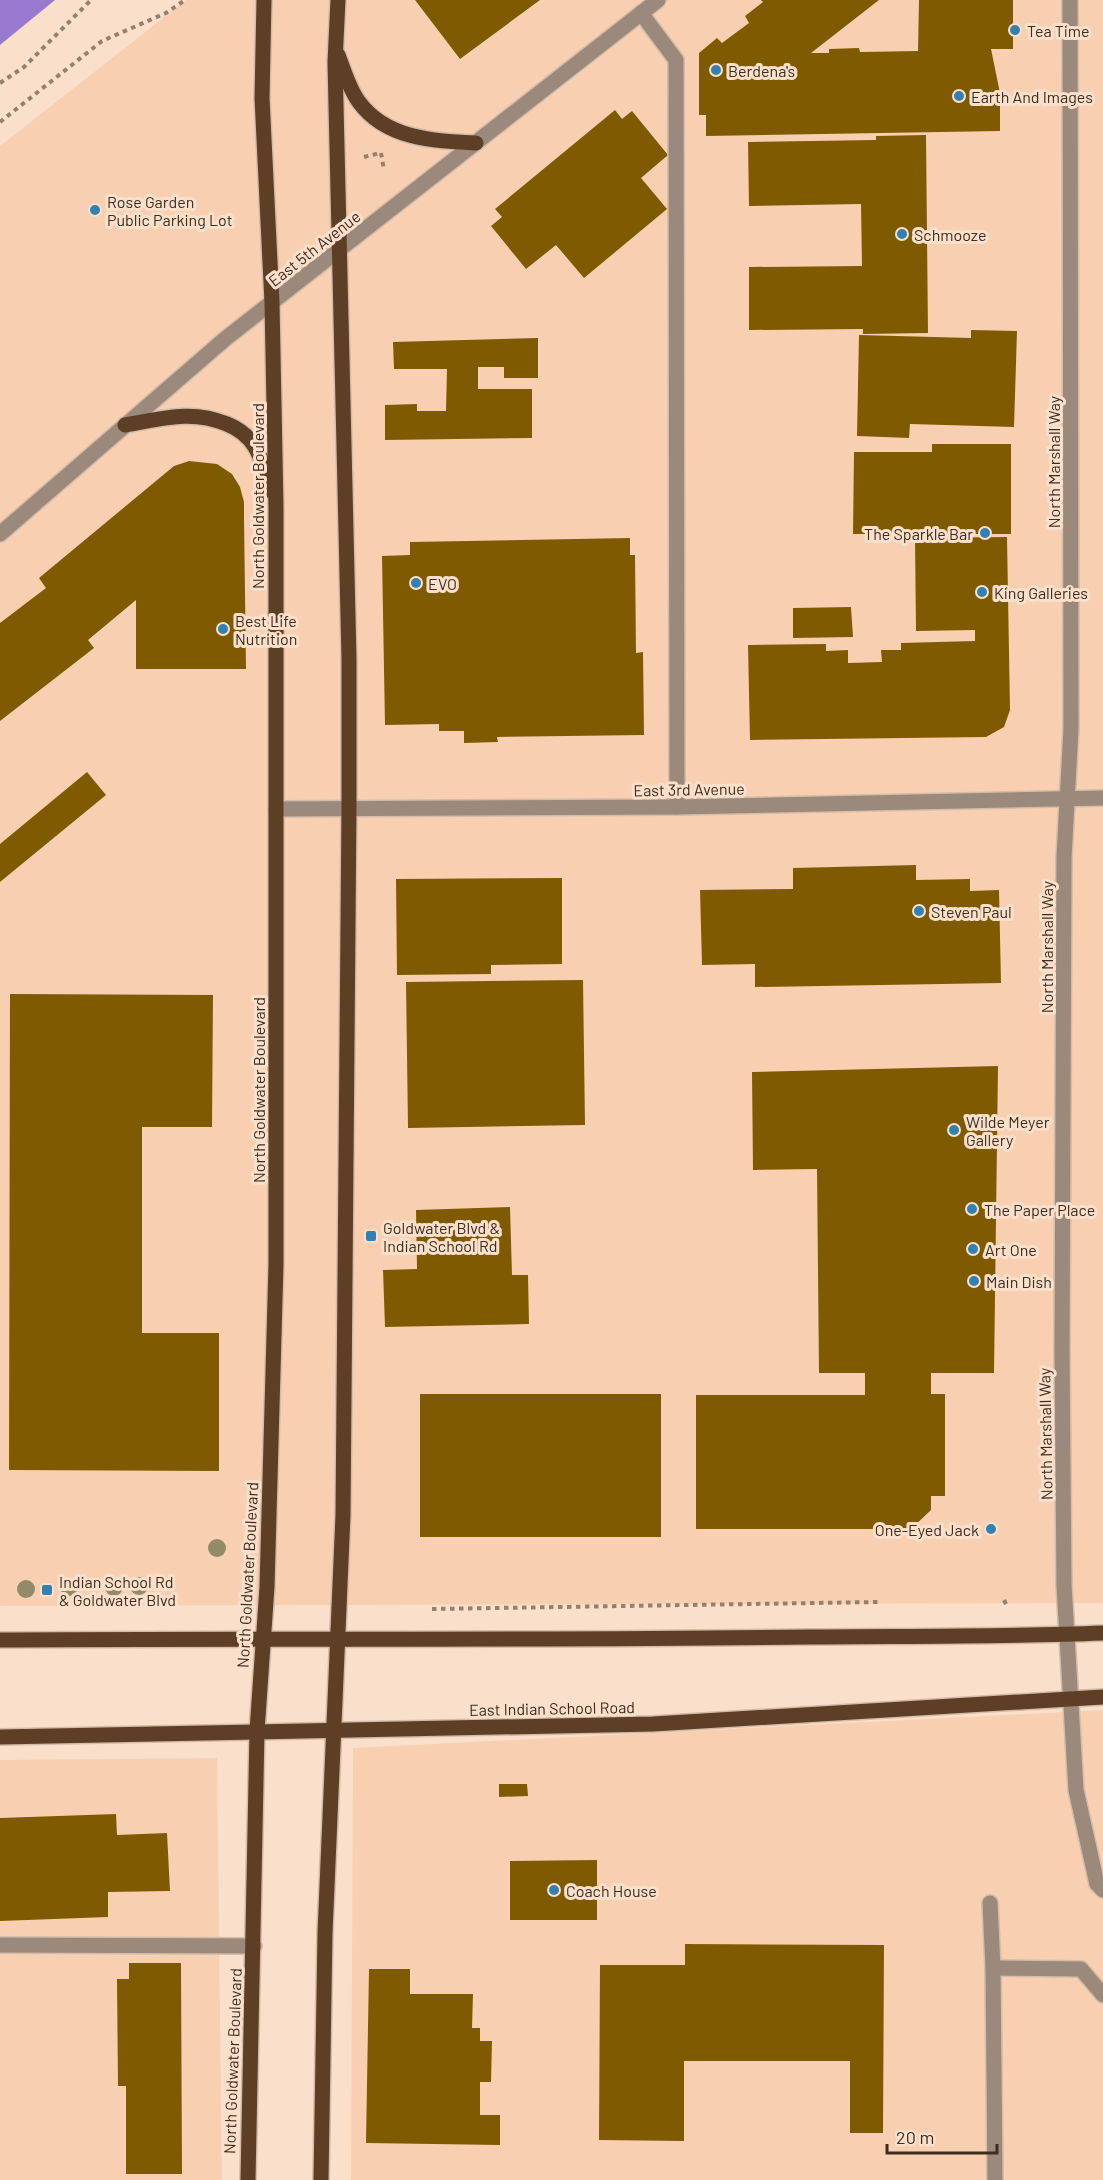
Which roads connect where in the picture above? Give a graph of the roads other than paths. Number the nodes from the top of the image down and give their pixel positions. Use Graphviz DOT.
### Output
graph roads {
  1 [pos="264,0"];
  2 [pos="338,0"];
  3 [pos="658,0"];
  4 [pos="1070,0"];
  5 [pos="641,13"];
  6 [pos="336,50"];
  7 [pos="476,143"];
  8 [pos="341,250"];
  9 [pos="272,303"];
  10 [pos="125,425"];
  11 [pos="276,507"];
  12 [pos="0,534"];
  13 [pos="1103,798"];
  14 [pos="1067,799"];
  15 [pos="349,807"];
  16 [pos="677,807"];
  17 [pos="276,809"];
  18 [pos="1103,1633"];
  19 [pos="1067,1634"];
  20 [pos="264,1638"];
  21 [pos="339,1639"];
  22 [pos="0,1640"];
  23 [pos="1103,1697"];
  24 [pos="1070,1700"];
  25 [pos="336,1730"];
  26 [pos="257,1731"];
  27 [pos="0,1737"];
  28 [pos="1103,1890"];
  29 [pos="990,1904"];
  30 [pos="0,1945"];
  31 [pos="254,1946"];
  32 [pos="993,1968"];
  33 [pos="1103,1995"];
  34 [pos="248,2180"];
  35 [pos="321,2180"];
  36 [pos="995,2180"];
  1 -- 9 [label="main road, North Goldwater Boulevard"];
  2 -- 6 [label="main road"];
  3 -- 5 [label="street, East 5th Avenue"];
  4 -- 14 [label="street, North Marshall Way"];
  5 -- 7 [label="street, East 5th Avenue"];
  5 -- 16 [label="street"];
  6 -- 7 [label="main road"];
  6 -- 8 [label="main road"];
  7 -- 8 [label="street, East 5th Avenue"];
  8 -- 9 [label="street, East 5th Avenue"];
  8 -- 15 [label="main road"];
  9 -- 10 [label="street, East 5th Avenue"];
  9 -- 11 [label="main road, North Goldwater Boulevard"];
  10 -- 11 [label="main road"];
  10 -- 12 [label="street, East 5th Avenue"];
  11 -- 17 [label="main road, North Goldwater Boulevard"];
  13 -- 14 [label="street, East 3rd Avenue"];
  14 -- 16 [label="street, East 3rd Avenue"];
  14 -- 19 [label="street, North Marshall Way"];
  15 -- 16 [label="street, East 3rd Avenue"];
  15 -- 17 [label="street, East 3rd Avenue"];
  15 -- 21 [label="main road"];
  17 -- 20 [label="main road, North Goldwater Boulevard"];
  18 -- 19 [label="main road"];
  19 -- 21 [label="main road"];
  19 -- 24 [label="street, North Marshall Way"];
  20 -- 21 [label="main road"];
  20 -- 22 [label="main road"];
  20 -- 26 [label="main road, North Goldwater Boulevard"];
  21 -- 25 [label="main road"];
  23 -- 24 [label="main road, East Indian School Road"];
  24 -- 25 [label="main road, East Indian School Road"];
  24 -- 28 [label="street, North Marshall Way"];
  25 -- 26 [label="main road, East Indian School Road"];
  25 -- 35 [label="main road"];
  26 -- 27 [label="main road, East Indian School Road"];
  26 -- 31 [label="main road, North Goldwater Boulevard"];
  29 -- 32 [label="street"];
  30 -- 31 [label="street"];
  31 -- 34 [label="main road, North Goldwater Boulevard"];
  32 -- 33 [label="street"];
  32 -- 36 [label="street"];
}
